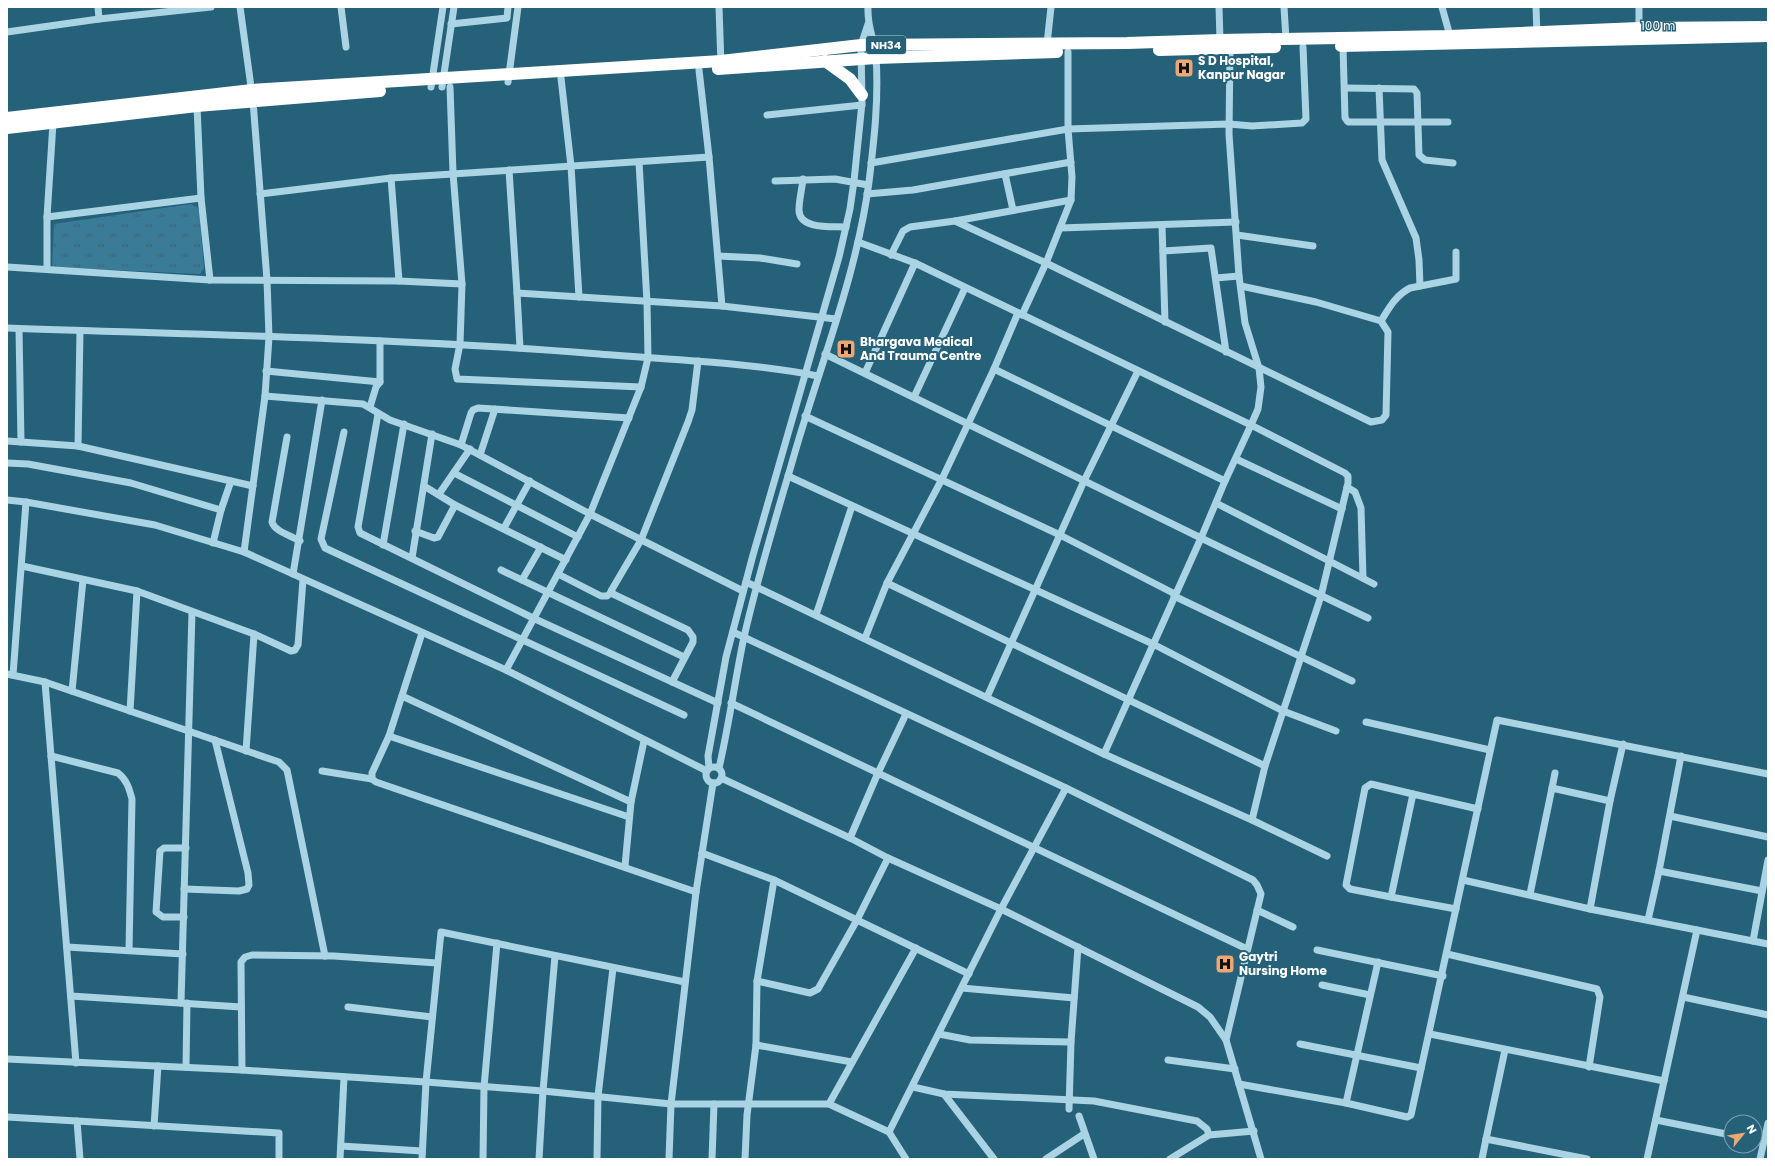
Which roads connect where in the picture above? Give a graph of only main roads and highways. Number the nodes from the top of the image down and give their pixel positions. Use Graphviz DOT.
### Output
graph roads {
  1 [pos="1768,27"];
  2 [pos="1639,33"];
  3 [pos="1537,36"];
  4 [pos="1768,36"];
  5 [pos="825,61"];
  6 [pos="721,65"];
  7 [pos="508,78"];
  8 [pos="252,96"];
  9 [pos="862,100"];
  10 [pos="7,118"];
  11 [pos="7,128"];
  1 -- 2 [label="highway, NH34"];
  2 -- 3 [label="highway, NH34"];
  2 -- 4 [label="highway, NH34"];
  3 -- 5 [label="highway, NH34"];
  3 -- 6 [label="highway, NH34"];
  5 -- 6 [label="highway, NH34"];
  5 -- 9 [label="highway"];
  6 -- 7 [label="highway, NH34"];
  6 -- 7 [label="highway, NH34"];
  7 -- 8 [label="highway, NH34"];
  8 -- 10 [label="highway, NH34"];
  8 -- 11 [label="highway, NH34"];
}
